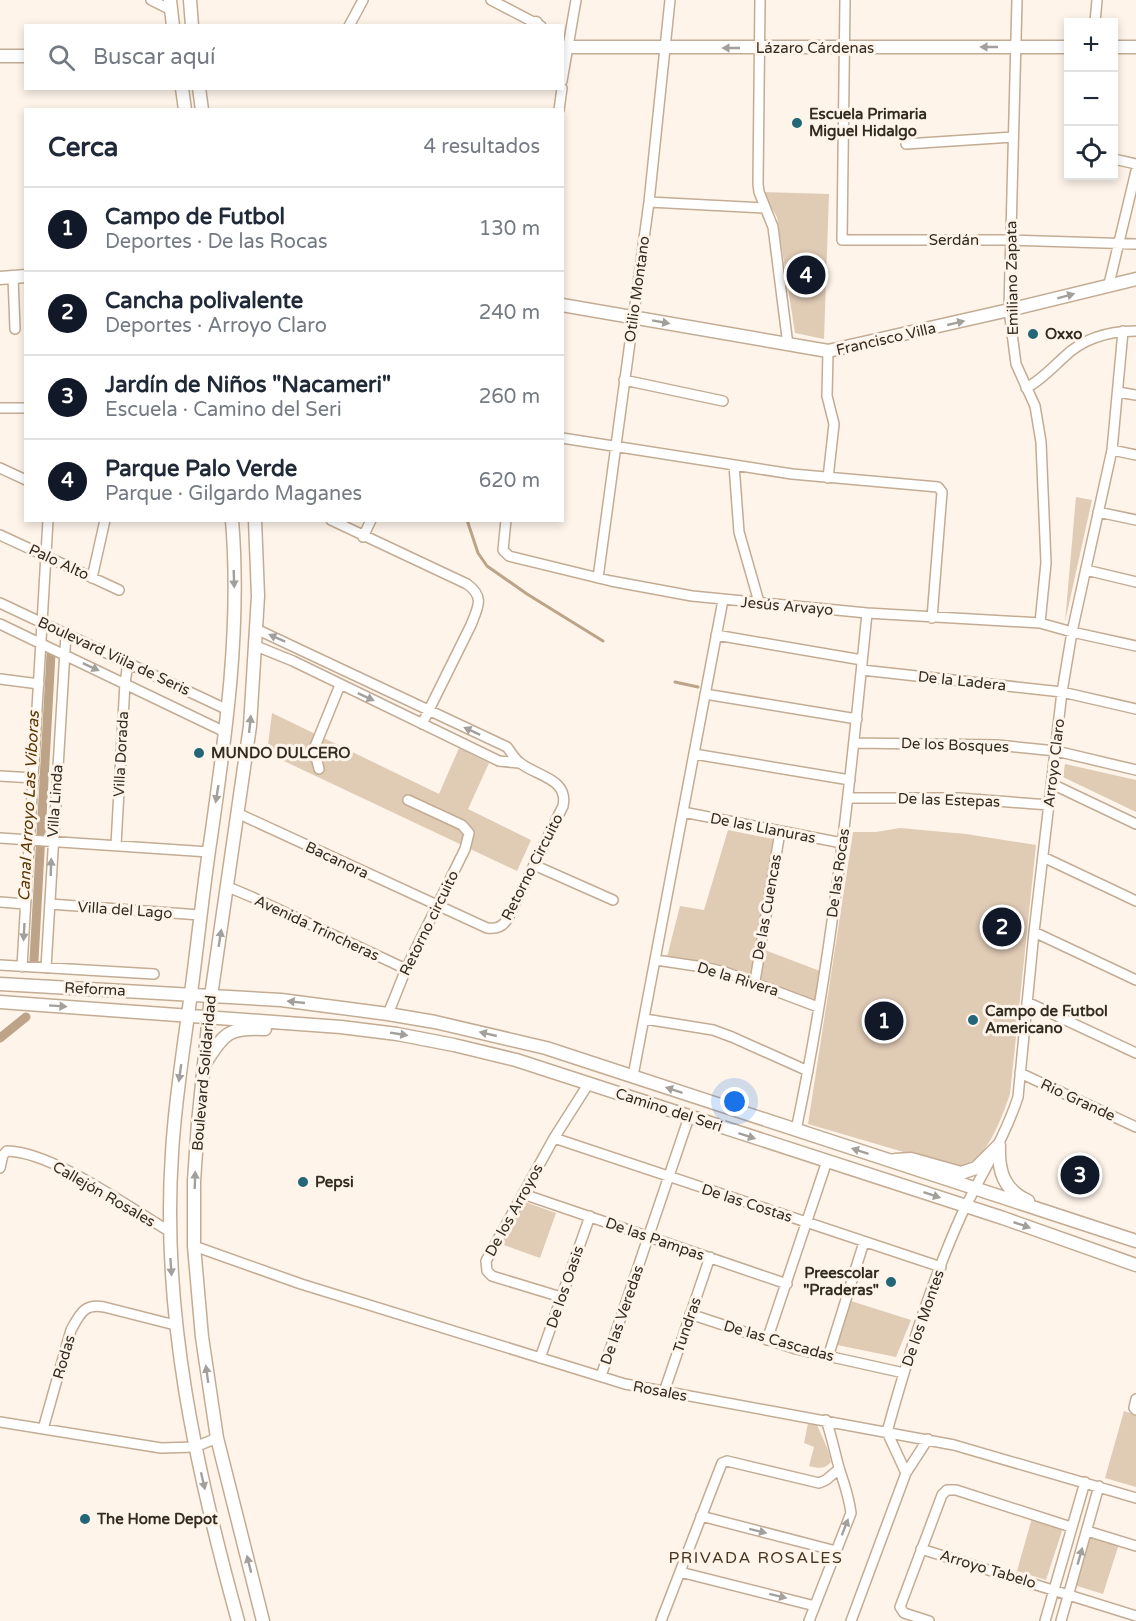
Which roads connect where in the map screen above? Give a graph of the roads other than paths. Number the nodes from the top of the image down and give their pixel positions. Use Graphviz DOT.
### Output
graph roads {
  1 [pos="151,0"];
  2 [pos="190,0"];
  3 [pos="363,0"];
  4 [pos="490,0"];
  5 [pos="576,0"];
  6 [pos="670,0"];
  7 [pos="760,0"];
  8 [pos="845,0"];
  9 [pos="1017,0"];
  10 [pos="1096,0"];
  11 [pos="171,5"];
  12 [pos="1095,18"];
  13 [pos="173,24"];
  14 [pos="192,24"];
  15 [pos="350,24"];
  16 [pos="536,24"];
  17 [pos="565,42"];
  18 [pos="1016,46"];
  19 [pos="1064,47"];
  20 [pos="1118,47"];
  21 [pos="1136,47"];
  22 [pos="666,48"];
  23 [pos="759,48"];
  24 [pos="843,48"];
  25 [pos="0,56"];
  26 [pos="24,56"];
  27 [pos="182,90"];
  28 [pos="199,90"];
  29 [pos="561,90"];
  30 [pos="185,108"];
  31 [pos="202,108"];
  32 [pos="558,108"];
  33 [pos="1013,137"];
  34 [pos="906,144"];
  35 [pos="1118,160"];
  36 [pos="1136,164"];
  37 [pos="1136,171"];
  38 [pos="649,202"];
  39 [pos="765,208"];
  40 [pos="1010,240"];
  41 [pos="1119,242"];
  42 [pos="1136,244"];
  43 [pos="19,276"];
  44 [pos="0,278"];
  45 [pos="1136,279"];
  46 [pos="1109,284"];
  47 [pos="564,305"];
  48 [pos="1010,310"];
  49 [pos="634,318"];
  50 [pos="15,329"];
  51 [pos="1123,331"];
  52 [pos="1136,331"];
  53 [pos="788,345"];
  54 [pos="828,351"];
  55 [pos="624,380"];
  56 [pos="1026,388"];
  57 [pos="1118,392"];
  58 [pos="1136,395"];
  59 [pos="723,400"];
  60 [pos="0,408"];
  61 [pos="24,408"];
  62 [pos="564,438"];
  63 [pos="616,446"];
  64 [pos="1112,450"];
  65 [pos="1136,455"];
  66 [pos="734,465"];
  67 [pos="0,468"];
  68 [pos="828,478"];
  69 [pos="24,479"];
  70 [pos="1098,512"];
  71 [pos="1136,520"];
  72 [pos="48,522"];
  73 [pos="105,522"];
  74 [pos="232,522"];
  75 [pos="255,522"];
  76 [pos="335,522"];
  77 [pos="370,522"];
  78 [pos="506,522"];
  79 [pos="0,535"];
  80 [pos="363,537"];
  81 [pos="46,556"];
  82 [pos="1086,570"];
  83 [pos="92,578"];
  84 [pos="598,578"];
  85 [pos="1136,582"];
  86 [pos="119,590"];
  87 [pos="723,600"];
  88 [pos="0,603"];
  89 [pos="759,603"];
  90 [pos="867,613"];
  91 [pos="932,618"];
  92 [pos="42,622"];
  93 [pos="1040,623"];
  94 [pos="0,624"];
  95 [pos="256,629"];
  96 [pos="1072,632"];
  97 [pos="66,634"];
  98 [pos="716,635"];
  99 [pos="40,643"];
  100 [pos="256,646"];
  101 [pos="1136,646"];
  102 [pos="298,648"];
  103 [pos="64,654"];
  104 [pos="293,661"];
  105 [pos="128,663"];
  106 [pos="862,665"];
  107 [pos="0,678"];
  108 [pos="125,683"];
  109 [pos="39,684"];
  110 [pos="340,686"];
  111 [pos="1062,692"];
  112 [pos="705,694"];
  113 [pos="1136,709"];
  114 [pos="228,710"];
  115 [pos="429,710"];
  116 [pos="857,719"];
  117 [pos="422,724"];
  118 [pos="225,732"];
  119 [pos="854,742"];
  120 [pos="1056,751"];
  121 [pos="694,754"];
  122 [pos="519,763"];
  123 [pos="319,769"];
  124 [pos="1136,770"];
  125 [pos="0,776"];
  126 [pos="34,778"];
  127 [pos="850,780"];
  128 [pos="1052,784"];
  129 [pos="849,798"];
  130 [pos="408,800"];
  131 [pos="1049,805"];
  132 [pos="683,812"];
  133 [pos="237,813"];
  134 [pos="1136,824"];
  135 [pos="780,832"];
  136 [pos="0,838"];
  137 [pos="30,840"];
  138 [pos="51,842"];
  139 [pos="842,843"];
  140 [pos="116,845"];
  141 [pos="209,852"];
  142 [pos="1043,857"];
  143 [pos="534,865"];
  144 [pos="228,888"];
  145 [pos="613,900"];
  146 [pos="1136,901"];
  147 [pos="0,902"];
  148 [pos="25,903"];
  149 [pos="50,904"];
  150 [pos="438,907"];
  151 [pos="200,915"];
  152 [pos="1034,932"];
  153 [pos="656,960"];
  154 [pos="0,965"];
  155 [pos="22,966"];
  156 [pos="46,968"];
  157 [pos="406,969"];
  158 [pos="154,974"];
  159 [pos="1136,980"];
  160 [pos="754,981"];
  161 [pos="0,984"];
  162 [pos="191,994"];
  163 [pos="211,996"];
  164 [pos="0,1002"];
  165 [pos="1027,1002"];
  166 [pos="819,1007"];
  167 [pos="388,1014"];
  168 [pos="188,1015"];
  169 [pos="209,1017"];
  170 [pos="645,1019"];
  171 [pos="341,1027"];
  172 [pos="1136,1053"];
  173 [pos="204,1064"];
  174 [pos="808,1071"];
  175 [pos="1020,1073"];
  176 [pos="633,1076"];
  177 [pos="589,1083"];
  178 [pos="689,1117"];
  179 [pos="1136,1127"];
  180 [pos="796,1130"];
  181 [pos="554,1138"];
  182 [pos="999,1145"];
  183 [pos="827,1161"];
  184 [pos="890,1161"];
  185 [pos="0,1168"];
  186 [pos="669,1177"];
  187 [pos="975,1189"];
  188 [pos="523,1194"];
  189 [pos="966,1206"];
  190 [pos="590,1216"];
  191 [pos="1066,1218"];
  192 [pos="807,1222"];
  193 [pos="169,1231"];
  194 [pos="649,1237"];
  195 [pos="1136,1241"];
  196 [pos="864,1242"];
  197 [pos="194,1246"];
  198 [pos="710,1257"];
  199 [pos="1136,1265"];
  200 [pos="941,1267"];
  201 [pos="787,1284"];
  202 [pos="561,1297"];
  203 [pos="690,1314"];
  204 [pos="175,1325"];
  205 [pos="767,1340"];
  206 [pos="828,1357"];
  207 [pos="540,1358"];
  208 [pos="903,1373"];
  209 [pos="601,1376"];
  210 [pos="664,1392"];
  211 [pos="1136,1399"];
  212 [pos="1135,1409"];
  213 [pos="826,1420"];
  214 [pos="0,1422"];
  215 [pos="43,1429"];
  216 [pos="887,1432"];
  217 [pos="217,1438"];
  218 [pos="928,1439"];
  219 [pos="195,1447"];
  220 [pos="839,1469"];
  221 [pos="906,1473"];
  222 [pos="1085,1482"];
  223 [pos="1099,1486"];
  224 [pos="1136,1498"];
  225 [pos="701,1516"];
  226 [pos="1071,1527"];
  227 [pos="1087,1531"];
  228 [pos="1136,1546"];
  229 [pos="921,1549"];
  230 [pos="836,1551"];
  231 [pos="680,1572"];
  232 [pos="1054,1590"];
  233 [pos="1069,1594"];
  234 [pos="815,1606"];
  235 [pos="1136,1616"];
  236 [pos="238,1621"];
  237 [pos="263,1621"];
  238 [pos="661,1621"];
  239 [pos="809,1621"];
  240 [pos="851,1621"];
  241 [pos="929,1621"];
  242 [pos="1045,1621"];
  243 [pos="1061,1621"];
  1 -- 11 [label="street"];
  2 -- 14 [label="main road"];
  3 -- 15 [label="street"];
  4 -- 16 [label="street"];
  5 -- 17 [label="street"];
  6 -- 22 [label="street, Otilio Montano"];
  7 -- 23 [label="street"];
  8 -- 24 [label="street"];
  9 -- 18 [label="street, Emiliano Zapata"];
  10 -- 12 [label="street"];
  11 -- 13 [label="main road"];
  17 -- 22 [label="main road, Lázaro Cárdenas"];
  18 -- 19 [label="main road, Lázaro Cárdenas"];
  18 -- 24 [label="main road, Lázaro Cárdenas, one-way"];
  18 -- 33 [label="street, Emiliano Zapata"];
  20 -- 21 [label="main road"];
  23 -- 22 [label="main road, Lázaro Cárdenas, one-way"];
  22 -- 38 [label="street, Otilio Montano"];
  23 -- 24 [label="main road, Lázaro Cárdenas"];
  23 -- 39 [label="street"];
  24 -- 40 [label="street, Serdán"];
  25 -- 26 [label="main road"];
  27 -- 30 [label="main road"];
  28 -- 31 [label="main road"];
  29 -- 32 [label="street"];
  33 -- 34 [label="street"];
  33 -- 40 [label="street, Emiliano Zapata"];
  35 -- 36 [label="street"];
  37 -- 41 [label="street"];
  38 -- 39 [label="street"];
  38 -- 49 [label="street, Otilio Montano"];
  39 -- 53 [label="street"];
  40 -- 41 [label="street, Serdán"];
  40 -- 48 [label="street, Emiliano Zapata"];
  41 -- 42 [label="street, Serdán"];
  41 -- 46 [label="street"];
  43 -- 44 [label="main road"];
  43 -- 50 [label="street"];
  45 -- 46 [label="main road, Francisco Villa"];
  48 -- 46 [label="main road, Francisco Villa, one-way"];
  47 -- 49 [label="main road, Francisco Villa"];
  54 -- 48 [label="main road, Francisco Villa, one-way"];
  48 -- 56 [label="street, Emiliano Zapata"];
  49 -- 53 [label="main road, Francisco Villa, one-way"];
  49 -- 55 [label="street, Otilio Montano"];
  51 -- 52 [label="street"];
  51 -- 56 [label="street"];
  51 -- 57 [label="street, Arroyo Claro"];
  53 -- 54 [label="main road, Francisco Villa"];
  54 -- 68 [label="street"];
  55 -- 59 [label="street"];
  55 -- 63 [label="street, Otilio Montano"];
  56 -- 93 [label="street, Emiliano Zapata"];
  57 -- 58 [label="street"];
  57 -- 64 [label="street, Arroyo Claro"];
  60 -- 61 [label="street"];
  62 -- 63 [label="street"];
  63 -- 66 [label="street"];
  63 -- 84 [label="street, Otilio Montano"];
  64 -- 65 [label="street"];
  64 -- 70 [label="street, Arroyo Claro"];
  66 -- 68 [label="street"];
  66 -- 89 [label="street"];
  67 -- 69 [label="street"];
  68 -- 91 [label="street"];
  70 -- 71 [label="street"];
  70 -- 82 [label="street, Arroyo Claro"];
  72 -- 81 [label="street, Villa Linda"];
  73 -- 83 [label="street"];
  74 -- 114 [label="main road, Boulevard Solidaridad, one-way"];
  75 -- 95 [label="main road, Boulevard Solidaridad"];
  76 -- 80 [label="street"];
  77 -- 80 [label="street"];
  78 -- 84 [label="street, Jesús Arvayo"];
  79 -- 81 [label="street, Palo Alto"];
  80 -- 115 [label="street"];
  81 -- 83 [label="street, Palo Alto"];
  81 -- 92 [label="street, Villa Linda"];
  82 -- 85 [label="street"];
  82 -- 96 [label="street, Arroyo Claro"];
  83 -- 86 [label="street, Palo Alto"];
  84 -- 87 [label="street, Jesús Arvayo"];
  87 -- 89 [label="street, Jesús Arvayo"];
  87 -- 98 [label="street"];
  88 -- 92 [label="street, Boulevard Viila de Seris"];
  89 -- 90 [label="street, Jesús Arvayo"];
  90 -- 91 [label="street, Jesús Arvayo"];
  90 -- 106 [label="street, De las Rocas"];
  91 -- 93 [label="street, Jesús Arvayo"];
  92 -- 97 [label="street, Boulevard Viila de Seris"];
  92 -- 99 [label="street, Villa Linda"];
  93 -- 96 [label="street, Jesús Arvayo"];
  94 -- 99 [label="street, Boulevard Viila de Seris"];
  95 -- 100 [label="main road, Boulevard Solidaridad"];
  102 -- 95 [label="street, one-way"];
  96 -- 101 [label="street, Jesús Arvayo"];
  96 -- 111 [label="street, Arroyo Claro"];
  97 -- 103 [label="street, Villa Linda"];
  97 -- 105 [label="street, Boulevard Viila de Seris"];
  98 -- 106 [label="street, De la Ladera"];
  98 -- 112 [label="street"];
  99 -- 103 [label="street, Boulevard Viila de Seris"];
  99 -- 109 [label="street, Villa Linda"];
  100 -- 104 [label="street"];
  133 -- 100 [label="main road, Boulevard Solidaridad, one-way"];
  102 -- 104 [label="street"];
  102 -- 115 [label="street"];
  103 -- 108 [label="street, Boulevard Viila de Seris, one-way"];
  103 -- 138 [label="street, Villa Linda"];
  104 -- 110 [label="street"];
  105 -- 108 [label="street, Villa Dorada"];
  105 -- 114 [label="street, Boulevard Viila de Seris"];
  106 -- 111 [label="street, De la Ladera"];
  106 -- 116 [label="street, De las Rocas"];
  107 -- 109 [label="street"];
  108 -- 118 [label="street, Boulevard Viila de Seris"];
  108 -- 140 [label="street, Villa Dorada"];
  109 -- 126 [label="street, Villa Linda"];
  110 -- 117 [label="street, one-way"];
  110 -- 123 [label="street"];
  111 -- 113 [label="street, De la Ladera"];
  111 -- 120 [label="street, Arroyo Claro"];
  112 -- 116 [label="street"];
  112 -- 121 [label="street"];
  114 -- 118 [label="main road, Boulevard Solidaridad"];
  115 -- 117 [label="street"];
  122 -- 115 [label="street, one-way"];
  116 -- 119 [label="street, De las Rocas"];
  117 -- 122 [label="street"];
  118 -- 141 [label="main road, Boulevard Solidaridad, one-way"];
  119 -- 120 [label="street, De los Bosques"];
  119 -- 127 [label="street, De las Rocas"];
  120 -- 124 [label="street, De los Bosques"];
  120 -- 128 [label="street, Arroyo Claro"];
  121 -- 127 [label="street"];
  121 -- 132 [label="street"];
  122 -- 143 [label="street, Retorno Circuito"];
  125 -- 126 [label="street"];
  126 -- 137 [label="street, Villa Linda"];
  127 -- 129 [label="street, De las Rocas"];
  128 -- 131 [label="street, Arroyo Claro"];
  128 -- 134 [label="street"];
  129 -- 131 [label="street, De las Estepas"];
  129 -- 139 [label="street, De las Rocas"];
  130 -- 150 [label="street, Retorno circuito"];
  131 -- 142 [label="street, Arroyo Claro"];
  132 -- 135 [label="street, De las Llanuras"];
  132 -- 153 [label="street"];
  133 -- 144 [label="main road, Boulevard Solidaridad"];
  133 -- 150 [label="street, Bacanora"];
  135 -- 139 [label="street, De las Llanuras"];
  135 -- 160 [label="street, De las Cuencas"];
  136 -- 137 [label="street"];
  137 -- 138 [label="street"];
  137 -- 148 [label="street, Villa Linda"];
  138 -- 140 [label="street"];
  149 -- 138 [label="street, Villa Linda, one-way"];
  139 -- 166 [label="street, De las Rocas"];
  140 -- 141 [label="street"];
  141 -- 151 [label="main road, Boulevard Solidaridad"];
  142 -- 146 [label="street"];
  142 -- 152 [label="street, Arroyo Claro"];
  143 -- 145 [label="street"];
  143 -- 150 [label="street, Retorno Circuito"];
  144 -- 157 [label="street, Avenida Trincheras"];
  163 -- 144 [label="main road, Boulevard Solidaridad, one-way"];
  147 -- 148 [label="street"];
  148 -- 155 [label="street, Villa Linda, one-way"];
  149 -- 151 [label="street, Villa del Lago"];
  149 -- 156 [label="street, Villa Linda"];
  150 -- 157 [label="street, Retorno circuito"];
  151 -- 162 [label="main road, Boulevard Solidaridad"];
  152 -- 159 [label="street"];
  152 -- 165 [label="street, Arroyo Claro"];
  153 -- 160 [label="street, De la Rivera"];
  153 -- 170 [label="street"];
  154 -- 155 [label="street"];
  155 -- 156 [label="street"];
  156 -- 158 [label="street"];
  157 -- 167 [label="street, Retorno circuito"];
  160 -- 166 [label="street, De la Rivera"];
  161 -- 162 [label="main road, Reforma"];
  162 -- 163 [label="main road, Camino del Seri"];
  162 -- 168 [label="main road, Boulevard Solidaridad"];
  167 -- 163 [label="main road, Camino del Seri, one-way"];
  163 -- 169 [label="main road, Boulevard Solidaridad"];
  164 -- 168 [label="main road, Reforma, one-way"];
  165 -- 172 [label="street"];
  165 -- 175 [label="street, Arroyo Claro"];
  166 -- 174 [label="street, De las Rocas"];
  176 -- 167 [label="main road, Camino del Seri, one-way"];
  168 -- 169 [label="main road, Camino del Seri"];
  168 -- 193 [label="main road, Boulevard Solidaridad, one-way"];
  169 -- 171 [label="main road, Camino del Seri"];
  169 -- 173 [label="main road, Boulevard Solidaridad"];
  170 -- 174 [label="street"];
  170 -- 176 [label="street"];
  171 -- 173 [label="main road"];
  171 -- 177 [label="main road, Camino del Seri, one-way"];
  197 -- 173 [label="main road, Boulevard Solidaridad, one-way"];
  174 -- 180 [label="street, De las Rocas"];
  175 -- 179 [label="street, Rio Grande"];
  175 -- 182 [label="street, Arroyo Claro"];
  180 -- 176 [label="main road, Camino del Seri, one-way"];
  177 -- 178 [label="main road, Camino del Seri"];
  177 -- 181 [label="street, De los Arroyos"];
  178 -- 183 [label="main road, Camino del Seri, one-way"];
  178 -- 186 [label="street, De las Veredas"];
  184 -- 180 [label="main road, Camino del Seri, one-way"];
  181 -- 186 [label="street, De las Costas"];
  181 -- 188 [label="street, De los Arroyos"];
  182 -- 184 [label="main road"];
  182 -- 187 [label="street, Arroyo Claro"];
  182 -- 191 [label="main road"];
  183 -- 189 [label="main road, Camino del Seri, one-way"];
  183 -- 192 [label="street"];
  184 -- 187 [label="main road, Camino del Seri"];
  185 -- 193 [label="street, Callejón Rosales"];
  186 -- 192 [label="street, De las Costas"];
  186 -- 194 [label="street, De las Veredas"];
  187 -- 189 [label="street, De los Montes"];
  187 -- 191 [label="main road, Camino del Seri"];
  188 -- 190 [label="street, De las Pampas"];
  188 -- 202 [label="street, De los Arroyos"];
  189 -- 199 [label="main road, Camino del Seri, one-way"];
  189 -- 200 [label="street, De los Montes"];
  190 -- 194 [label="street, De las Pampas"];
  190 -- 202 [label="street, De los Oasis"];
  191 -- 195 [label="main road, Camino del Seri"];
  192 -- 196 [label="street, De las Costas"];
  192 -- 201 [label="street"];
  193 -- 204 [label="main road, Boulevard Solidaridad, one-way"];
  194 -- 198 [label="street, De las Pampas"];
  194 -- 209 [label="street, De las Veredas"];
  196 -- 200 [label="street, De las Costas"];
  196 -- 206 [label="street"];
  197 -- 207 [label="street, Rosales"];
  217 -- 197 [label="main road, Boulevard Solidaridad, one-way"];
  198 -- 201 [label="street, De las Pampas"];
  198 -- 203 [label="street, Tundras"];
  200 -- 208 [label="street, De los Montes"];
  201 -- 205 [label="street"];
  202 -- 207 [label="street, De los Oasis"];
  203 -- 205 [label="street, De las Cascadas"];
  203 -- 210 [label="street, Tundras"];
  204 -- 215 [label="street, Rodas"];
  204 -- 219 [label="main road, Boulevard Solidaridad"];
  205 -- 206 [label="street, De las Cascadas"];
  206 -- 208 [label="street, De las Cascadas"];
  207 -- 209 [label="street, Rosales"];
  208 -- 216 [label="street, De los Montes"];
  209 -- 210 [label="street, Rosales"];
  210 -- 213 [label="street, Rosales"];
  211 -- 212 [label="street"];
  213 -- 216 [label="street, Rosales"];
  213 -- 220 [label="street"];
  214 -- 215 [label="street"];
  215 -- 219 [label="street"];
  216 -- 218 [label="street, Rosales"];
  216 -- 221 [label="street"];
  217 -- 219 [label="street"];
  237 -- 217 [label="main road, Boulevard Solidaridad, one-way"];
  218 -- 221 [label="street"];
  218 -- 222 [label="street, Rosales"];
  219 -- 236 [label="main road, Boulevard Solidaridad, one-way"];
  220 -- 225 [label="street"];
  230 -- 220 [label="street, one-way"];
  221 -- 240 [label="street"];
  222 -- 223 [label="street, Rosales"];
  222 -- 226 [label="street"];
  223 -- 224 [label="street, Rosales"];
  223 -- 227 [label="street"];
  225 -- 230 [label="street, one-way"];
  225 -- 231 [label="street"];
  226 -- 229 [label="street"];
  226 -- 232 [label="street"];
  227 -- 228 [label="street"];
  233 -- 227 [label="street, one-way"];
  229 -- 232 [label="street, Arroyo Tabelo"];
  229 -- 241 [label="street"];
  230 -- 234 [label="street"];
  231 -- 234 [label="street, one-way"];
  231 -- 238 [label="street"];
  232 -- 233 [label="street, Arroyo Tabelo"];
  232 -- 242 [label="street"];
  233 -- 235 [label="street, Arroyo Tabelo"];
  233 -- 243 [label="street"];
  234 -- 239 [label="street"];
}
